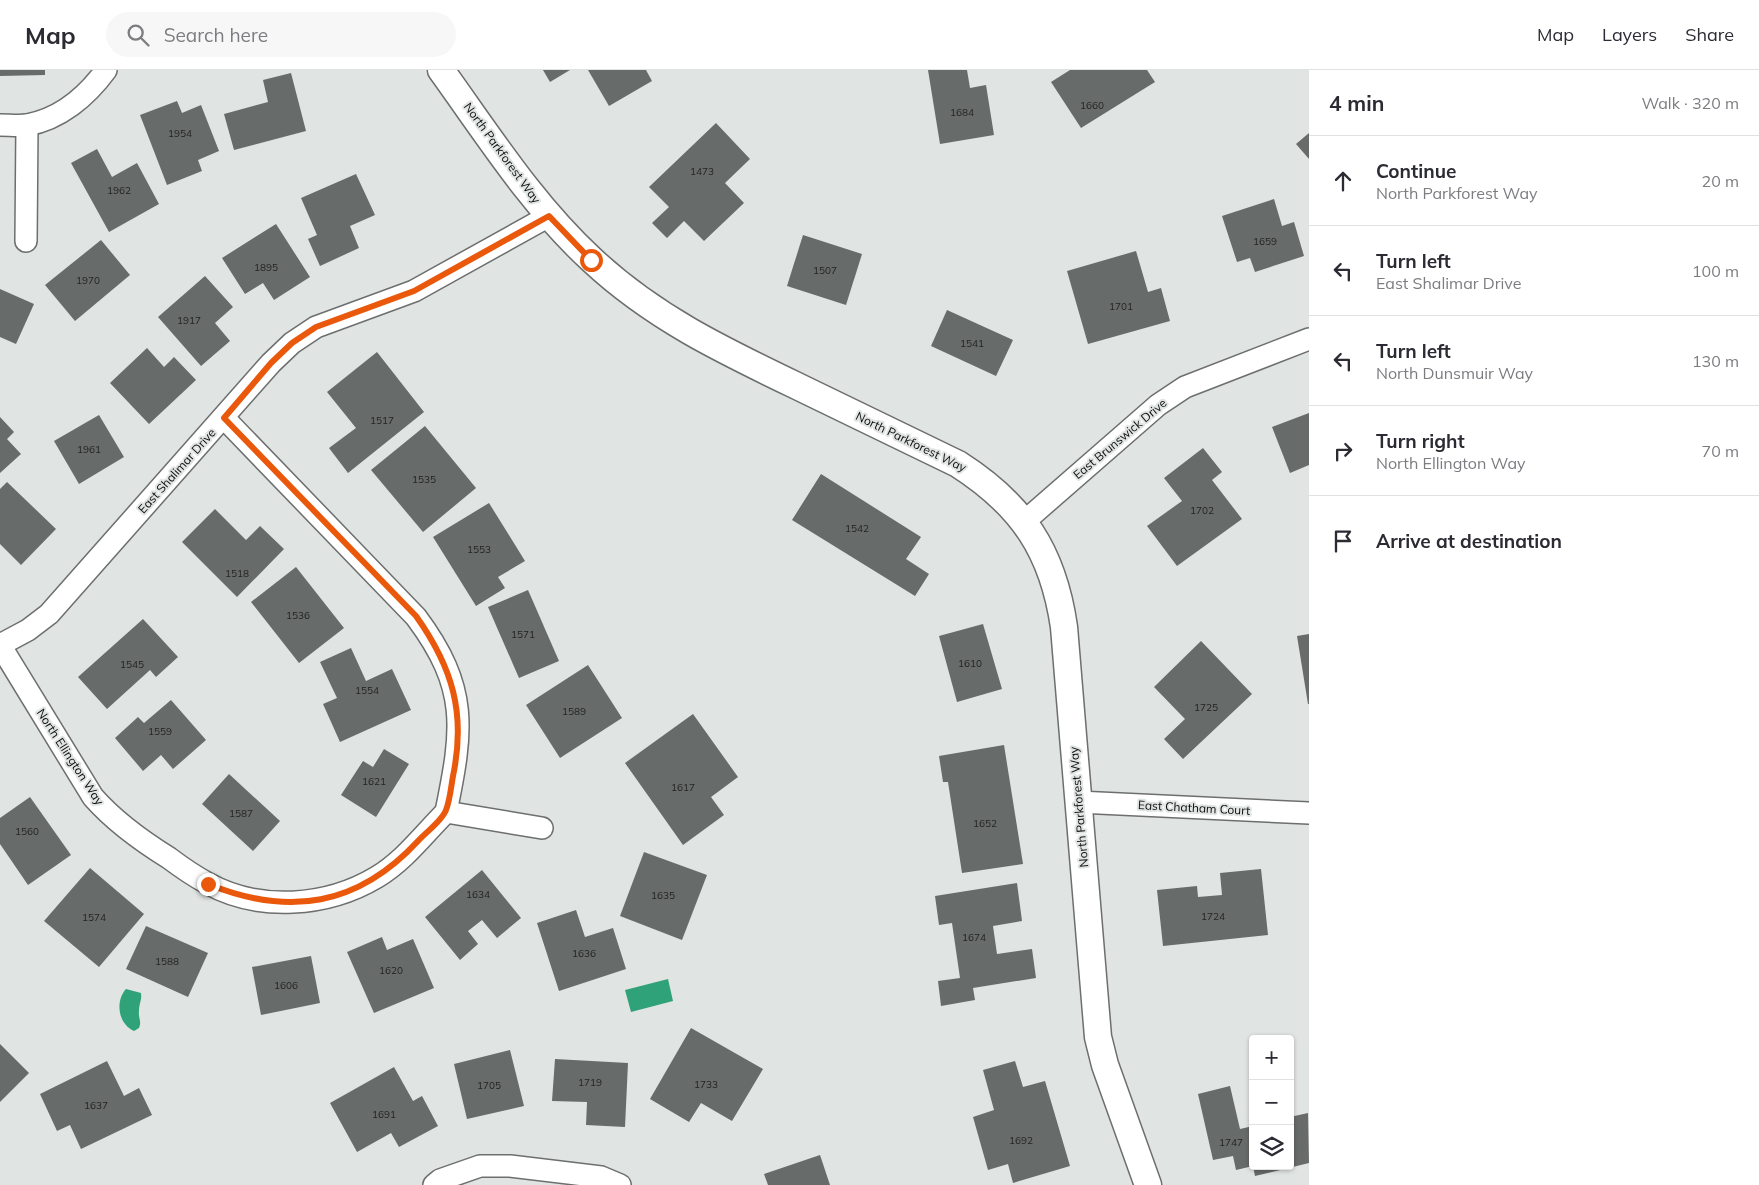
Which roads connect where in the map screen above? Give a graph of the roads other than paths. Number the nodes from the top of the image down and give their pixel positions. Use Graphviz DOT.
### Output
graph roads {
  1 [pos="106,70"];
  2 [pos="441,70"];
  3 [pos="0,125"];
  4 [pos="27,125"];
  5 [pos="549,216"];
  6 [pos="26,241"];
  7 [pos="1309,339"];
  8 [pos="224,418"];
  9 [pos="1025,522"];
  10 [pos="0,645"];
  11 [pos="1078,802"];
  12 [pos="446,812"];
  13 [pos="1309,813"];
  14 [pos="542,828"];
  15 [pos="434,1185"];
  16 [pos="620,1185"];
  17 [pos="1148,1185"];
  1 -- 4 [label="street"];
  2 -- 5 [label="street, North Parkforest Way"];
  3 -- 4 [label="street"];
  4 -- 6 [label="street"];
  5 -- 8 [label="street, East Shalimar Drive"];
  5 -- 9 [label="street, North Parkforest Way"];
  7 -- 9 [label="street, East Brunswick Drive"];
  8 -- 10 [label="street, East Shalimar Drive"];
  8 -- 12 [label="street"];
  9 -- 11 [label="street, North Parkforest Way"];
  10 -- 12 [label="street, North Ellington Way"];
  11 -- 13 [label="street, East Chatham Court"];
  11 -- 17 [label="street, North Parkforest Way"];
  12 -- 14 [label="street"];
  15 -- 16 [label="street"];
}
